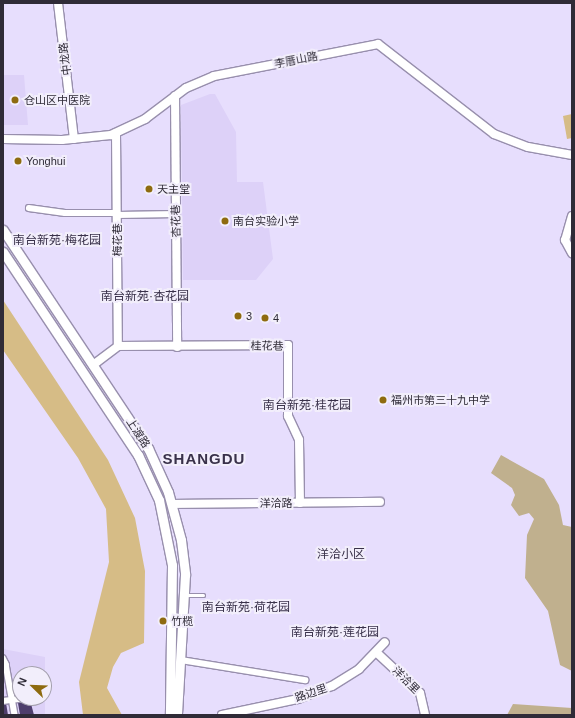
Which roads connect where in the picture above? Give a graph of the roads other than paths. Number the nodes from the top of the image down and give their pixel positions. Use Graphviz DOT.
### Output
graph roads {
  1 [pos="58,3"];
  2 [pos="175,96"];
  3 [pos="116,133"];
  4 [pos="3,139"];
  5 [pos="74,139"];
  6 [pos="572,155"];
  7 [pos="29,208"];
  8 [pos="117,214"];
  9 [pos="176,214"];
  10 [pos="572,216"];
  11 [pos="3,230"];
  12 [pos="3,252"];
  13 [pos="572,253"];
  14 [pos="118,346"];
  15 [pos="177,347"];
  16 [pos="92,365"];
  17 [pos="380,502"];
  18 [pos="300,503"];
  19 [pos="173,504"];
  20 [pos="185,595"];
  21 [pos="203,595"];
  22 [pos="385,642"];
  23 [pos="376,652"];
  24 [pos="3,658"];
  25 [pos="181,660"];
  26 [pos="305,680"];
  27 [pos="12,700"];
  28 [pos="3,701"];
  29 [pos="170,715"];
  30 [pos="176,715"];
  31 [pos="222,715"];
  32 [pos="425,715"];
  1 -- 5 [label="street, 中龙路"];
  2 -- 3 [label="street, 李厝山路"];
  2 -- 6 [label="street, 李厝山路"];
  2 -- 9 [label="street, 杏花巷"];
  3 -- 5 [label="street, 李厝山路"];
  3 -- 8 [label="street, 梅花巷"];
  4 -- 5 [label="street, 李厝山路"];
  7 -- 8 [label="street"];
  8 -- 9 [label="street"];
  8 -- 14 [label="street, 梅花巷"];
  9 -- 15 [label="street, 杏花巷"];
  10 -- 13 [label="street"];
  11 -- 16 [label="main road, 上渡路"];
  12 -- 29 [label="main road, 上渡路"];
  14 -- 15 [label="street, 桂花巷"];
  14 -- 16 [label="street"];
  15 -- 18 [label="street, 桂花巷"];
  16 -- 19 [label="main road, 上渡路"];
  17 -- 18 [label="street, 洋洽路"];
  18 -- 19 [label="street, 洋洽路"];
  19 -- 20 [label="main road, 上渡路"];
  20 -- 21 [label="lane"];
  20 -- 25 [label="main road, 上渡路"];
  22 -- 23 [label="street, 路边里"];
  23 -- 31 [label="street, 路边里"];
  23 -- 32 [label="street, 洋洽里"];
  24 -- 27 [label="street"];
  25 -- 26 [label="street"];
  25 -- 30 [label="main road, 上渡路"];
  27 -- 28 [label="street"];
}
